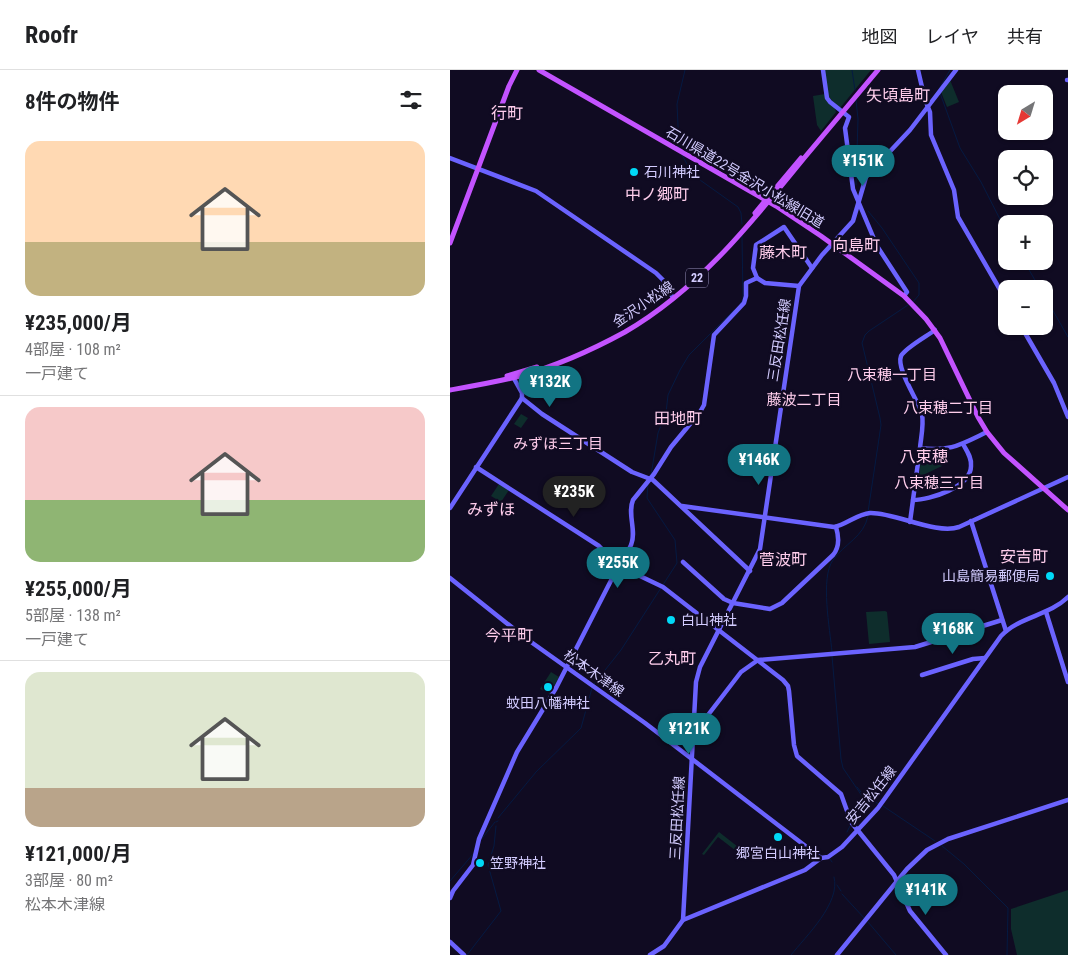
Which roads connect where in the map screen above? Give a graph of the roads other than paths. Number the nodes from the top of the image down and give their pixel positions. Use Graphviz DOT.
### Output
graph roads {
  1 [pos="517,70"];
  2 [pos="539,70"];
  3 [pos="823,70"];
  4 [pos="876,70"];
  5 [pos="918,70"];
  6 [pos="956,70"];
  7 [pos="928,105"];
  8 [pos="842,111"];
  9 [pos="450,158"];
  10 [pos="479,169"];
  11 [pos="767,201"];
  12 [pos="859,202"];
  13 [pos="450,243"];
  14 [pos="832,244"];
  15 [pos="812,268"];
  16 [pos="757,278"];
  17 [pos="799,286"];
  18 [pos="998,286"];
  19 [pos="904,296"];
  20 [pos="673,297"];
  21 [pos="935,330"];
  22 [pos="1027,335"];
  23 [pos="513,376"];
  24 [pos="450,388"];
  25 [pos="522,398"];
  26 [pos="1068,417"];
  27 [pos="987,432"];
  28 [pos="964,444"];
  29 [pos="920,448"];
  30 [pos="476,467"];
  31 [pos="1068,477"];
  32 [pos="651,478"];
  33 [pos="1043,488"];
  34 [pos="913,500"];
  35 [pos="682,506"];
  36 [pos="450,508"];
  37 [pos="1068,510"];
  38 [pos="765,518"];
  39 [pos="971,521"];
  40 [pos="910,522"];
  41 [pos="836,527"];
  42 [pos="683,562"];
  43 [pos="619,566"];
  44 [pos="750,571"];
  45 [pos="450,578"];
  46 [pos="1068,597"];
  47 [pos="733,603"];
  48 [pos="1046,612"];
  49 [pos="1002,620"];
  50 [pos="720,630"];
  51 [pos="1006,631"];
  52 [pos="986,658"];
  53 [pos="758,660"];
  54 [pos="566,667"];
  55 [pos="922,675"];
  56 [pos="1068,682"];
  57 [pos="694,728"];
  58 [pos="692,750"];
  59 [pos="683,752"];
  60 [pos="692,759"];
  61 [pos="699,764"];
  62 [pos="691,769"];
  63 [pos="1068,800"];
  64 [pos="858,830"];
  65 [pos="821,858"];
  66 [pos="897,881"];
  67 [pos="450,898"];
  68 [pos="683,920"];
  69 [pos="450,942"];
  70 [pos="464,955"];
  71 [pos="650,955"];
  72 [pos="837,955"];
  73 [pos="946,955"];
  1 -- 10 [label="main road"];
  2 -- 11 [label="main road, 石川県道22号金沢小松線旧道"];
  3 -- 8 [label="street"];
  4 -- 8 [label="main road, 金沢小松線 / 22"];
  5 -- 7 [label="street"];
  6 -- 7 [label="street, 三反田松任線"];
  7 -- 12 [label="street, 三反田松任線"];
  7 -- 18 [label="street"];
  8 -- 11 [label="main road, 金沢小松線 / 22"];
  8 -- 12 [label="street"];
  9 -- 10 [label="street"];
  10 -- 13 [label="main road"];
  10 -- 20 [label="street"];
  11 -- 14 [label="main road, 石川県道22号金沢小松線旧道"];
  11 -- 20 [label="main road, 金沢小松線 / 22"];
  12 -- 14 [label="street, 三反田松任線"];
  12 -- 19 [label="street"];
  14 -- 15 [label="street, 三反田松任線"];
  14 -- 19 [label="main road, 石川県道22号金沢小松線旧道"];
  15 -- 16 [label="street"];
  15 -- 17 [label="street, 三反田松任線"];
  16 -- 17 [label="street"];
  16 -- 32 [label="street"];
  17 -- 38 [label="street, 三反田松任線"];
  19 -- 21 [label="main road, 石川県道22号金沢小松線旧道"];
  20 -- 23 [label="main road, 金沢小松線 / 22"];
  21 -- 27 [label="main road, 石川県道22号金沢小松線旧道"];
  21 -- 29 [label="street"];
  22 -- 26 [label="street"];
  23 -- 24 [label="main road, 金沢小松線 / 22"];
  23 -- 25 [label="street"];
  25 -- 30 [label="street"];
  25 -- 32 [label="street"];
  27 -- 28 [label="street"];
  27 -- 33 [label="main road, 石川県道22号金沢小松線旧道"];
  28 -- 29 [label="street"];
  28 -- 34 [label="street"];
  29 -- 34 [label="street"];
  30 -- 36 [label="street"];
  30 -- 43 [label="street"];
  31 -- 33 [label="street"];
  32 -- 35 [label="street"];
  32 -- 43 [label="street"];
  33 -- 37 [label="main road, 石川県道22号金沢小松線旧道"];
  33 -- 39 [label="street"];
  34 -- 40 [label="street"];
  35 -- 38 [label="street"];
  35 -- 44 [label="street"];
  38 -- 41 [label="street"];
  38 -- 44 [label="street, 三反田松任線"];
  39 -- 40 [label="street"];
  39 -- 49 [label="street"];
  40 -- 41 [label="street"];
  41 -- 47 [label="street"];
  42 -- 47 [label="street"];
  43 -- 50 [label="street"];
  43 -- 54 [label="street"];
  44 -- 47 [label="street, 三反田松任線"];
  45 -- 54 [label="street, 松本木津線"];
  46 -- 48 [label="street, 安吉松任線"];
  47 -- 50 [label="street, 三反田松任線"];
  48 -- 51 [label="street, 安吉松任線"];
  48 -- 56 [label="street"];
  49 -- 51 [label="street"];
  49 -- 53 [label="street"];
  50 -- 53 [label="street"];
  50 -- 57 [label="street, 三反田松任線"];
  51 -- 52 [label="street, 安吉松任線"];
  52 -- 55 [label="street"];
  52 -- 64 [label="street, 安吉松任線"];
  53 -- 57 [label="street"];
  53 -- 64 [label="street"];
  54 -- 59 [label="street, 松本木津線"];
  54 -- 67 [label="street"];
  57 -- 58 [label="street, 三反田松任線"];
  58 -- 59 [label="street"];
  58 -- 60 [label="street, 三反田松任線"];
  58 -- 61 [label="street"];
  59 -- 60 [label="street, 松本木津線"];
  59 -- 62 [label="street"];
  60 -- 61 [label="street, 松本木津線"];
  60 -- 62 [label="street, 三反田松任線"];
  61 -- 62 [label="street"];
  61 -- 65 [label="street, 松本木津線"];
  62 -- 68 [label="street, 三反田松任線"];
  63 -- 66 [label="street"];
  64 -- 65 [label="street, 安吉松任線"];
  64 -- 66 [label="street"];
  65 -- 68 [label="street, 安吉松任線"];
  66 -- 72 [label="street"];
  66 -- 73 [label="street"];
  68 -- 71 [label="street"];
  69 -- 70 [label="street"];
}
